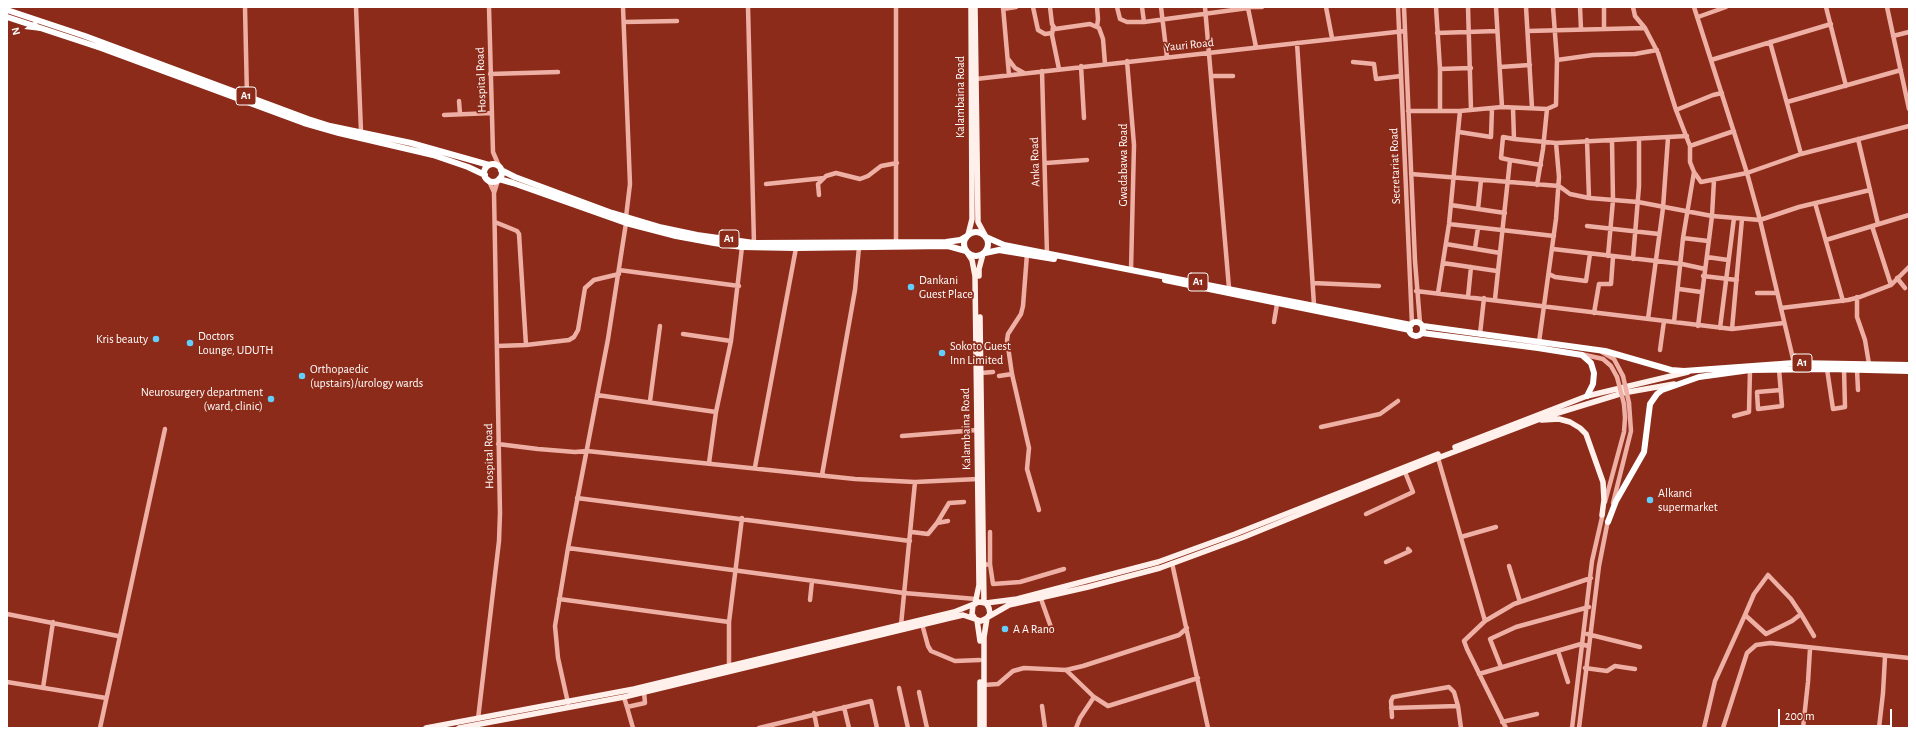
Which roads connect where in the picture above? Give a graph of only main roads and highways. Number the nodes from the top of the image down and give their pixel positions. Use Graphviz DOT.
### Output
graph roads {
  1 [pos="971,7"];
  2 [pos="976,7"];
  3 [pos="7,10"];
  4 [pos="7,17"];
  5 [pos="489,165"];
  6 [pos="500,168"];
  7 [pos="486,177"];
  8 [pos="498,181"];
  9 [pos="626,220"];
  10 [pos="968,235"];
  11 [pos="985,236"];
  12 [pos="967,253"];
  13 [pos="984,254"];
  14 [pos="1411,326"];
  15 [pos="1421,327"];
  16 [pos="1909,365"];
  17 [pos="1909,371"];
  18 [pos="1697,374"];
  19 [pos="1587,396"];
  20 [pos="1528,423"];
  21 [pos="1602,515"];
  22 [pos="1608,522"];
  23 [pos="975,603"];
  24 [pos="985,603"];
  25 [pos="988,617"];
  26 [pos="976,619"];
  27 [pos="426,728"];
  28 [pos="459,728"];
  29 [pos="980,728"];
  30 [pos="984,728"];
  1 -- 10 [label="main road, Kalambaina Road"];
  2 -- 11 [label="main road"];
  3 -- 5 [label="highway, A1"];
  4 -- 7 [label="highway, A1"];
  5 -- 6 [label="highway"];
  5 -- 7 [label="highway"];
  6 -- 8 [label="highway"];
  6 -- 9 [label="highway, A1"];
  7 -- 8 [label="highway"];
  8 -- 9 [label="highway, A1"];
  9 -- 10 [label="highway, A1"];
  9 -- 12 [label="highway, A1"];
  10 -- 11 [label="highway"];
  10 -- 12 [label="highway"];
  11 -- 13 [label="highway"];
  11 -- 14 [label="highway, A1"];
  12 -- 13 [label="highway"];
  12 -- 23 [label="main road, Kalambaina Road"];
  13 -- 14 [label="highway, A1"];
  13 -- 24 [label="main road"];
  14 -- 15 [label="highway"];
  14 -- 15 [label="highway"];
  15 -- 18 [label="highway, A1"];
  15 -- 19 [label="highway"];
  16 -- 18 [label="highway, A1"];
  17 -- 18 [label="highway, A1"];
  18 -- 19 [label="main road"];
  18 -- 20 [label="main road"];
  18 -- 22 [label="highway"];
  19 -- 24 [label="main road"];
  20 -- 21 [label="main road"];
  20 -- 25 [label="main road"];
  23 -- 24 [label="main road"];
  23 -- 26 [label="main road"];
  23 -- 27 [label="main road"];
  24 -- 25 [label="main road"];
  25 -- 26 [label="main road"];
  25 -- 30 [label="main road"];
  26 -- 28 [label="main road"];
  26 -- 29 [label="main road"];
}
